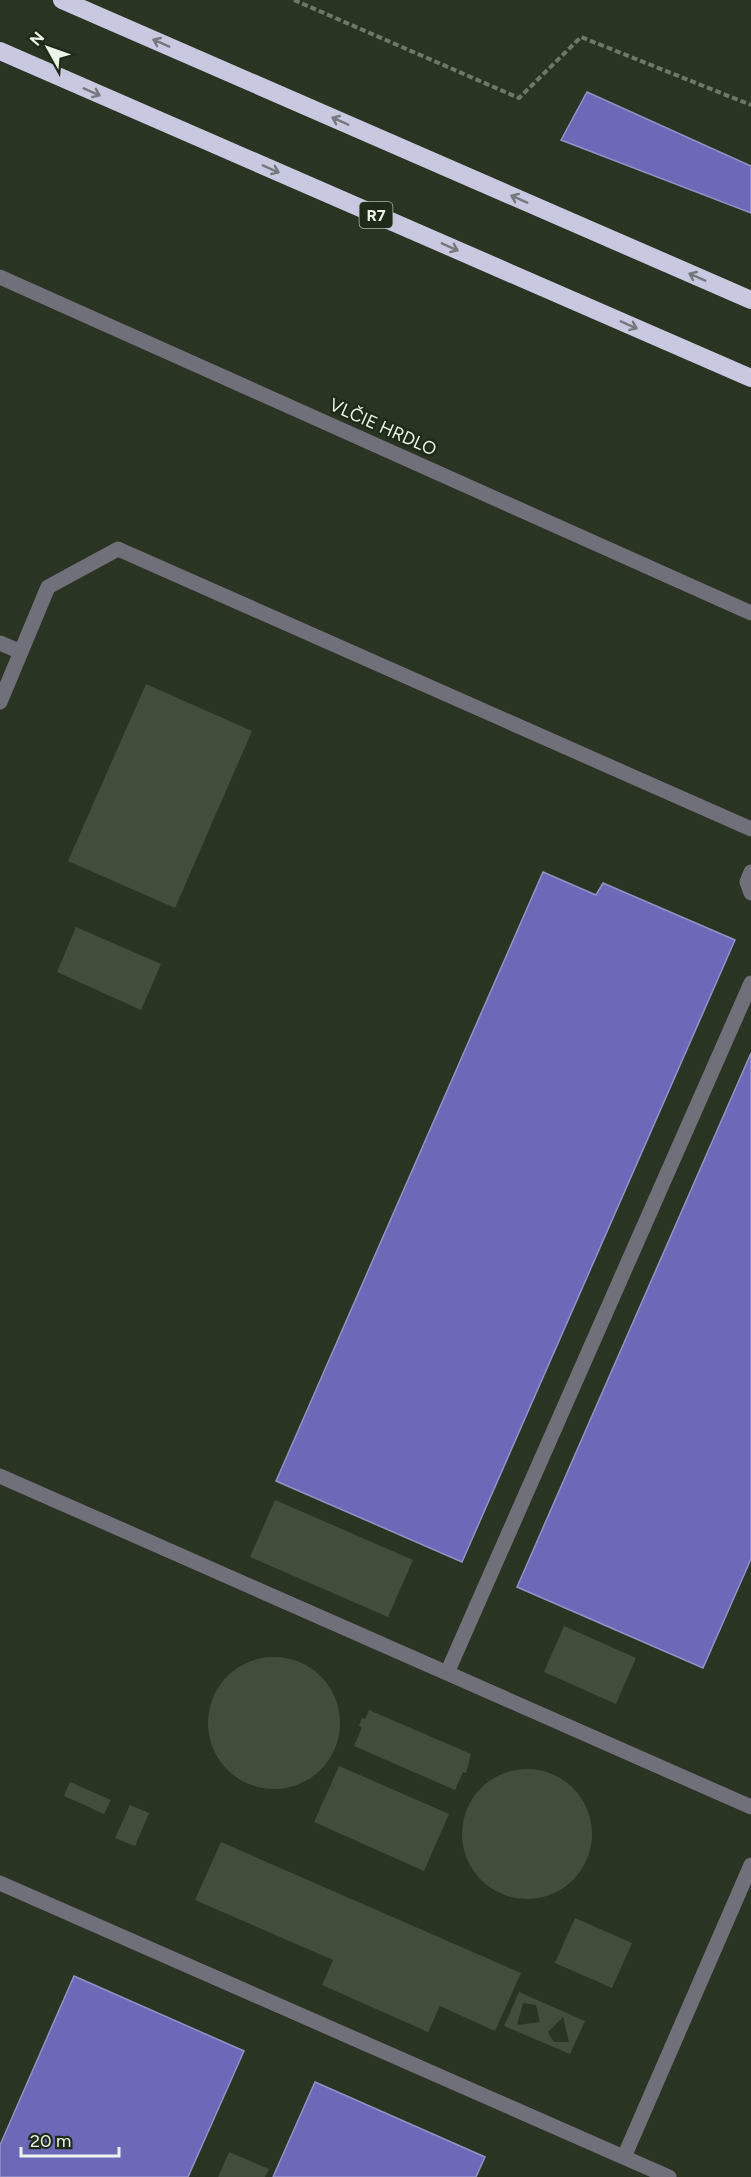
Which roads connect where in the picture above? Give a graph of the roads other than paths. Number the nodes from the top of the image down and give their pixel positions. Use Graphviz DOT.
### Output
graph roads {
  1 [pos="62,0"];
  2 [pos="0,51"];
  3 [pos="0,277"];
  4 [pos="751,300"];
  5 [pos="751,378"];
  6 [pos="751,614"];
  7 [pos="0,643"];
  8 [pos="21,652"];
  9 [pos="0,702"];
  10 [pos="751,829"];
  11 [pos="751,872"];
  12 [pos="751,893"];
  13 [pos="751,983"];
  14 [pos="0,1476"];
  15 [pos="447,1673"];
  16 [pos="751,1807"];
  17 [pos="751,1865"];
  18 [pos="0,1883"];
  19 [pos="624,2157"];
  20 [pos="669,2177"];
  4 -- 1 [label="highway, one-way"];
  2 -- 5 [label="highway, R7, one-way"];
  3 -- 6 [label="street, VLČIE HRDLO"];
  7 -- 8 [label="street"];
  8 -- 9 [label="street"];
  8 -- 10 [label="street"];
  11 -- 12 [label="street"];
  13 -- 15 [label="street"];
  14 -- 15 [label="street"];
  15 -- 16 [label="street"];
  17 -- 19 [label="street"];
  18 -- 19 [label="street"];
  19 -- 20 [label="street"];
}
